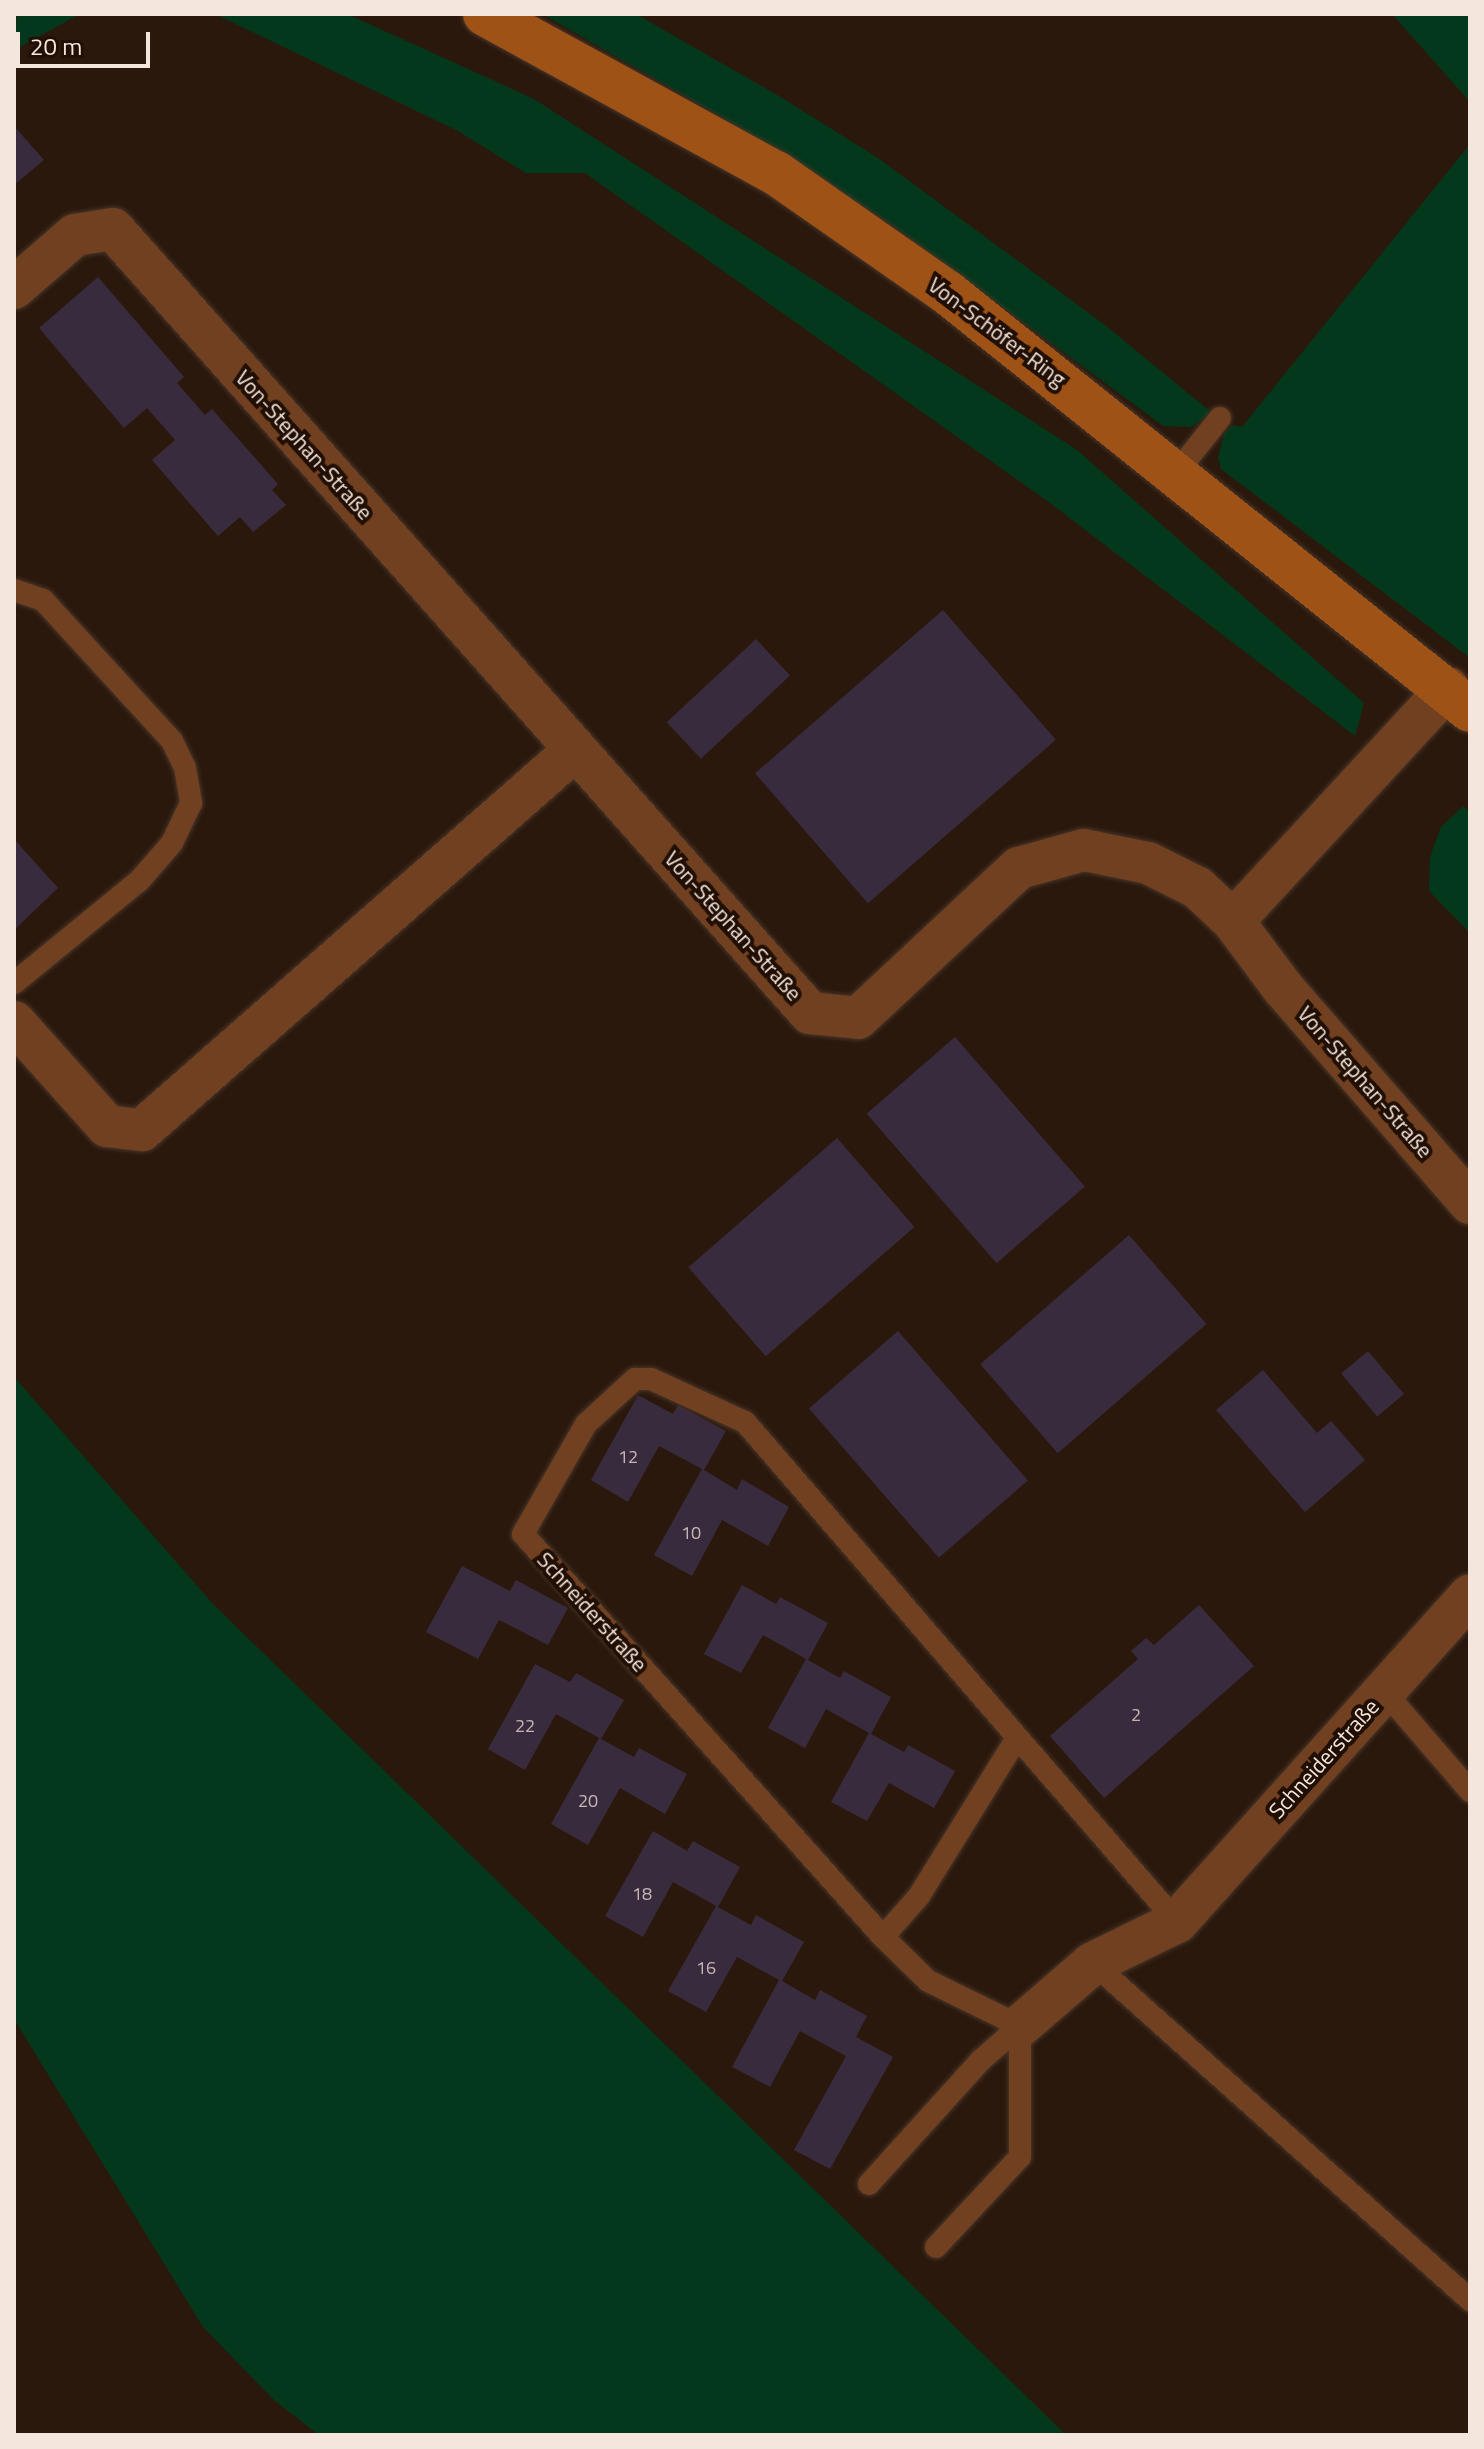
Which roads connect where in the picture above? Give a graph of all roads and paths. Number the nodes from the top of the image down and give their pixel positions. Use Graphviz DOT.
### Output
graph roads {
  1 [pos="485,14"];
  2 [pos="14,288"];
  3 [pos="1220,418"];
  4 [pos="1177,472"];
  5 [pos="14,590"];
  6 [pos="1459,699"];
  7 [pos="575,750"];
  8 [pos="1233,921"];
  9 [pos="14,983"];
  10 [pos="14,1022"];
  11 [pos="1470,1203"];
  12 [pos="1470,1595"];
  13 [pos="1384,1691"];
  14 [pos="1017,1738"];
  15 [pos="1470,1791"];
  16 [pos="1177,1922"];
  17 [pos="883,1937"];
  18 [pos="1093,1963"];
  19 [pos="1020,2026"];
  20 [pos="869,2184"];
  21 [pos="936,2247"];
  22 [pos="1470,2300"];
  1 -- 4 [label="main road, Von-Schöfer-Ring"];
  2 -- 7 [label="street, Von-Stephan-Straße"];
  3 -- 4 [label="lane"];
  4 -- 6 [label="main road, Von-Schöfer-Ring"];
  5 -- 9 [label="lane"];
  6 -- 8 [label="street"];
  7 -- 8 [label="street, Von-Stephan-Straße"];
  7 -- 10 [label="street"];
  8 -- 11 [label="street, Von-Stephan-Straße"];
  12 -- 13 [label="street, Schneiderstraße"];
  13 -- 15 [label="lane"];
  13 -- 16 [label="street, Schneiderstraße"];
  14 -- 16 [label="lane, Schneiderstraße"];
  14 -- 17 [label="lane"];
  14 -- 17 [label="lane, Schneiderstraße"];
  16 -- 18 [label="street, Schneiderstraße"];
  17 -- 19 [label="lane, Schneiderstraße"];
  18 -- 19 [label="street, Schneiderstraße"];
  18 -- 22 [label="lane"];
  19 -- 20 [label="lane"];
  19 -- 21 [label="lane"];
}
